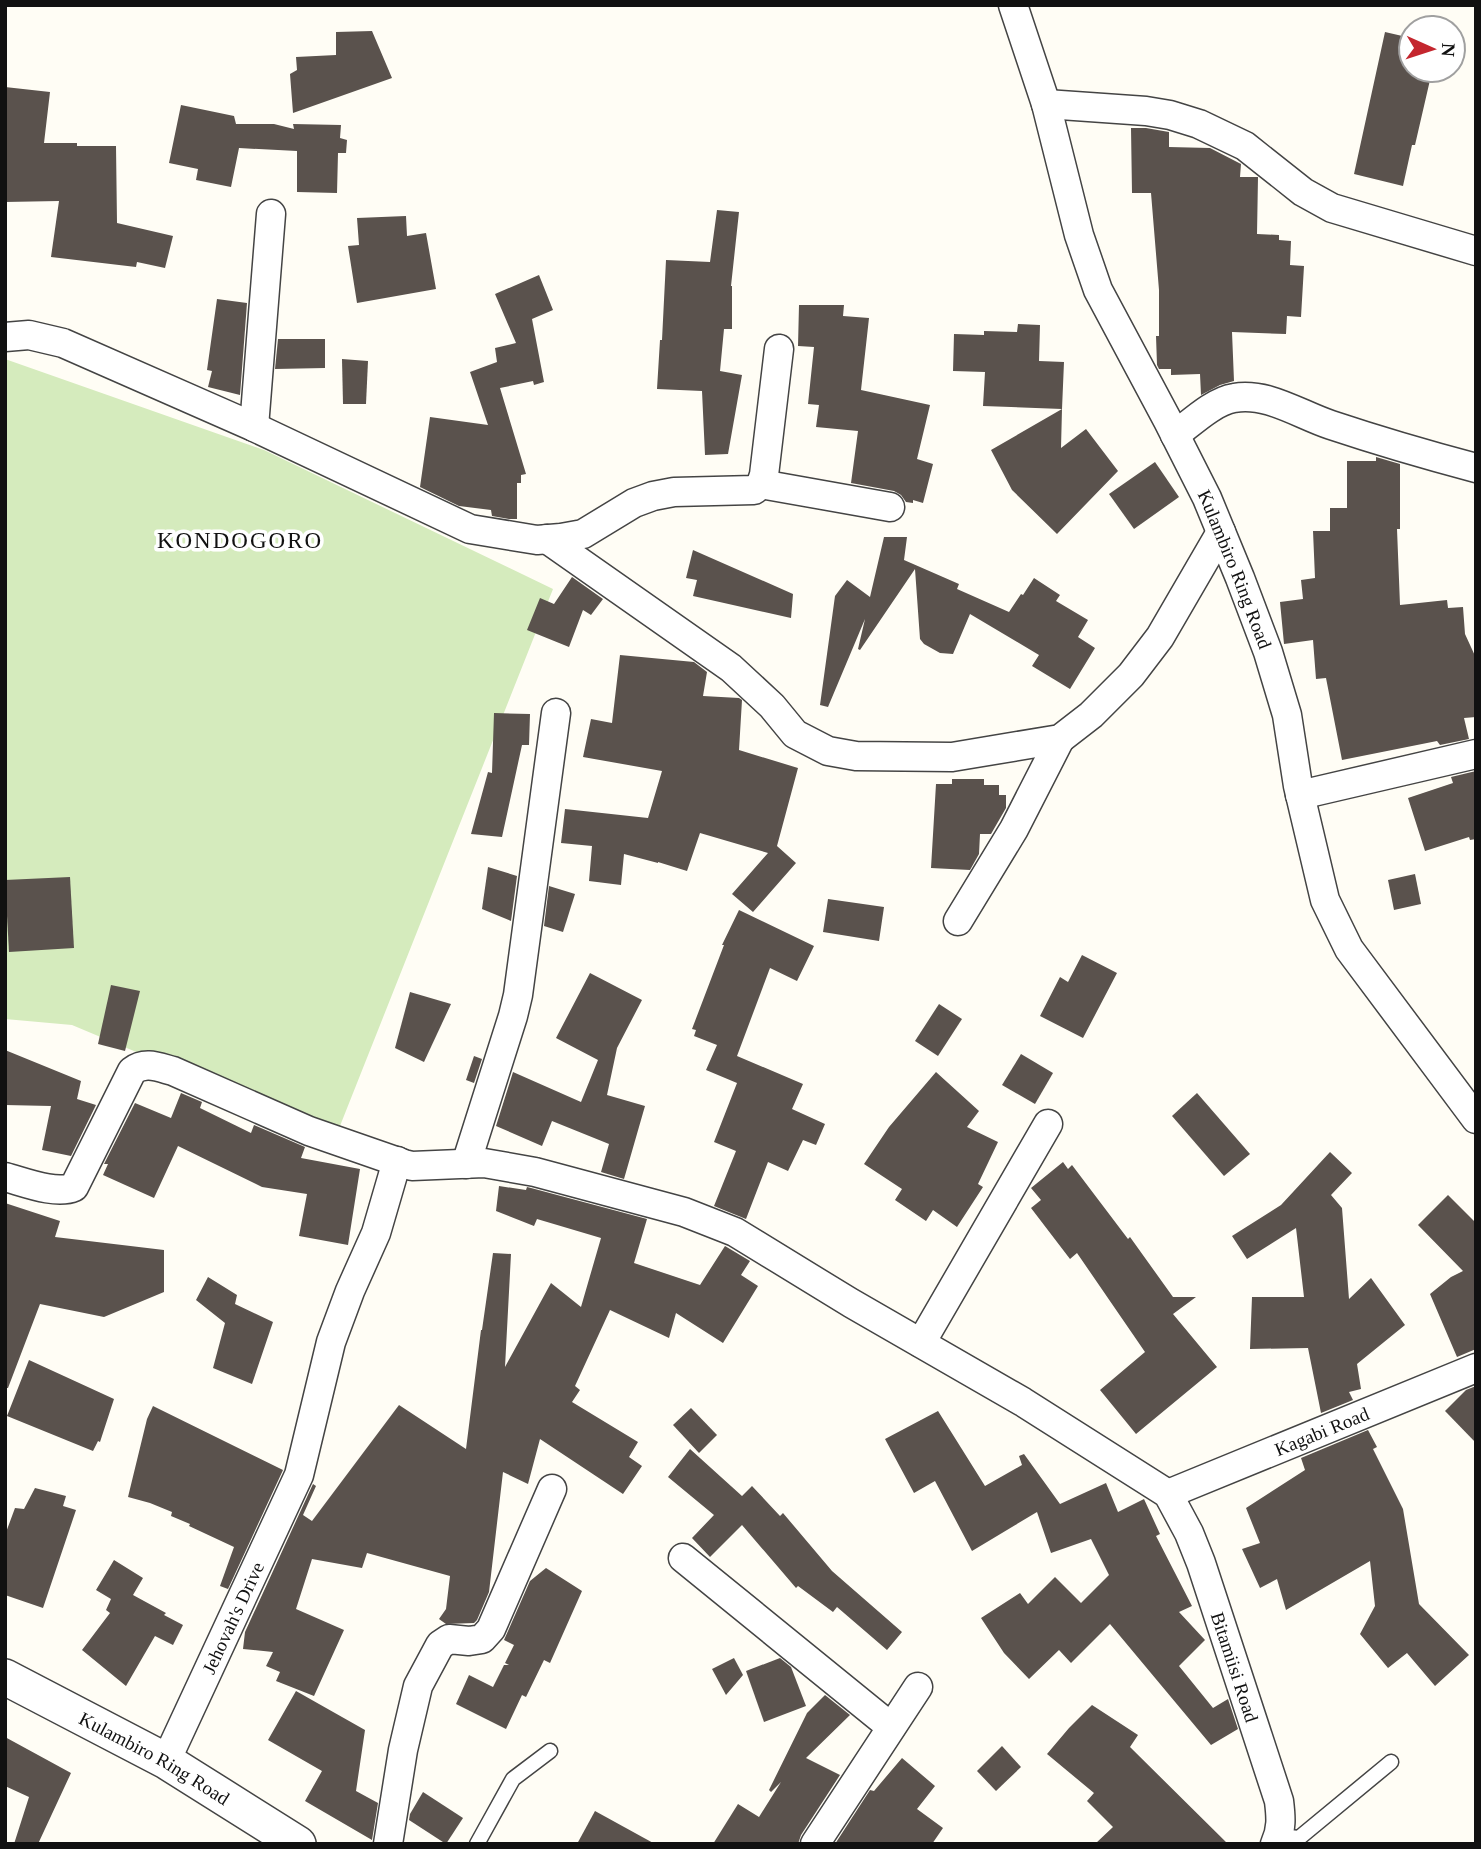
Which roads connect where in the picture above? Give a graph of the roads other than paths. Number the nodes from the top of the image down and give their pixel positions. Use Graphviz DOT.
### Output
graph roads {
  1 [pos="1013,5"];
  2 [pos="1046,104"];
  3 [pos="271,214"];
  4 [pos="1476,251"];
  5 [pos="5,337"];
  6 [pos="779,349"];
  7 [pos="254,427"];
  8 [pos="1175,435"];
  9 [pos="1476,468"];
  10 [pos="761,484"];
  11 [pos="890,507"];
  12 [pos="1221,532"];
  13 [pos="547,539"];
  14 [pos="556,713"];
  15 [pos="1060,739"];
  16 [pos="1476,754"];
  17 [pos="1300,795"];
  18 [pos="958,920"];
  19 [pos="1476,1119"];
  20 [pos="1048,1124"];
  21 [pos="397,1161"];
  22 [pos="466,1164"];
  23 [pos="5,1177"];
  24 [pos="921,1343"];
  25 [pos="1476,1368"];
  26 [pos="552,1489"];
  27 [pos="1168,1494"];
  28 [pos="683,1558"];
  29 [pos="5,1677"];
  30 [pos="918,1687"];
  31 [pos="891,1727"];
  32 [pos="550,1751"];
  33 [pos="166,1761"];
  34 [pos="1391,1762"];
  35 [pos="1277,1840"];
  36 [pos="298,1844"];
  37 [pos="388,1844"];
  38 [pos="477,1844"];
  39 [pos="815,1844"];
  1 -- 2 [label="street, Kulambiro Ring Road"];
  2 -- 4 [label="street"];
  2 -- 8 [label="street, Kulambiro Ring Road"];
  3 -- 7 [label="street"];
  5 -- 7 [label="street"];
  6 -- 10 [label="street"];
  7 -- 13 [label="street"];
  8 -- 9 [label="street"];
  8 -- 12 [label="street, Kulambiro Ring Road"];
  10 -- 11 [label="street"];
  10 -- 13 [label="street"];
  12 -- 15 [label="street"];
  12 -- 17 [label="street, Kulambiro Ring Road"];
  13 -- 15 [label="street"];
  14 -- 22 [label="street"];
  15 -- 18 [label="street"];
  16 -- 17 [label="street"];
  17 -- 19 [label="street, Kulambiro Ring Road"];
  20 -- 24 [label="street"];
  21 -- 22 [label="street"];
  21 -- 23 [label="street"];
  21 -- 33 [label="street, Jehovah's Drive"];
  22 -- 24 [label="street"];
  24 -- 27 [label="street"];
  25 -- 27 [label="street, Kagabi Road"];
  26 -- 37 [label="street"];
  27 -- 35 [label="street, Bitamiisi Road"];
  28 -- 31 [label="street"];
  29 -- 33 [label="street, Kulambiro Ring Road"];
  30 -- 31 [label="street"];
  31 -- 39 [label="street"];
  32 -- 38 [label="lane"];
  33 -- 36 [label="street, Kulambiro Ring Road"];
  34 -- 35 [label="lane"];
}
